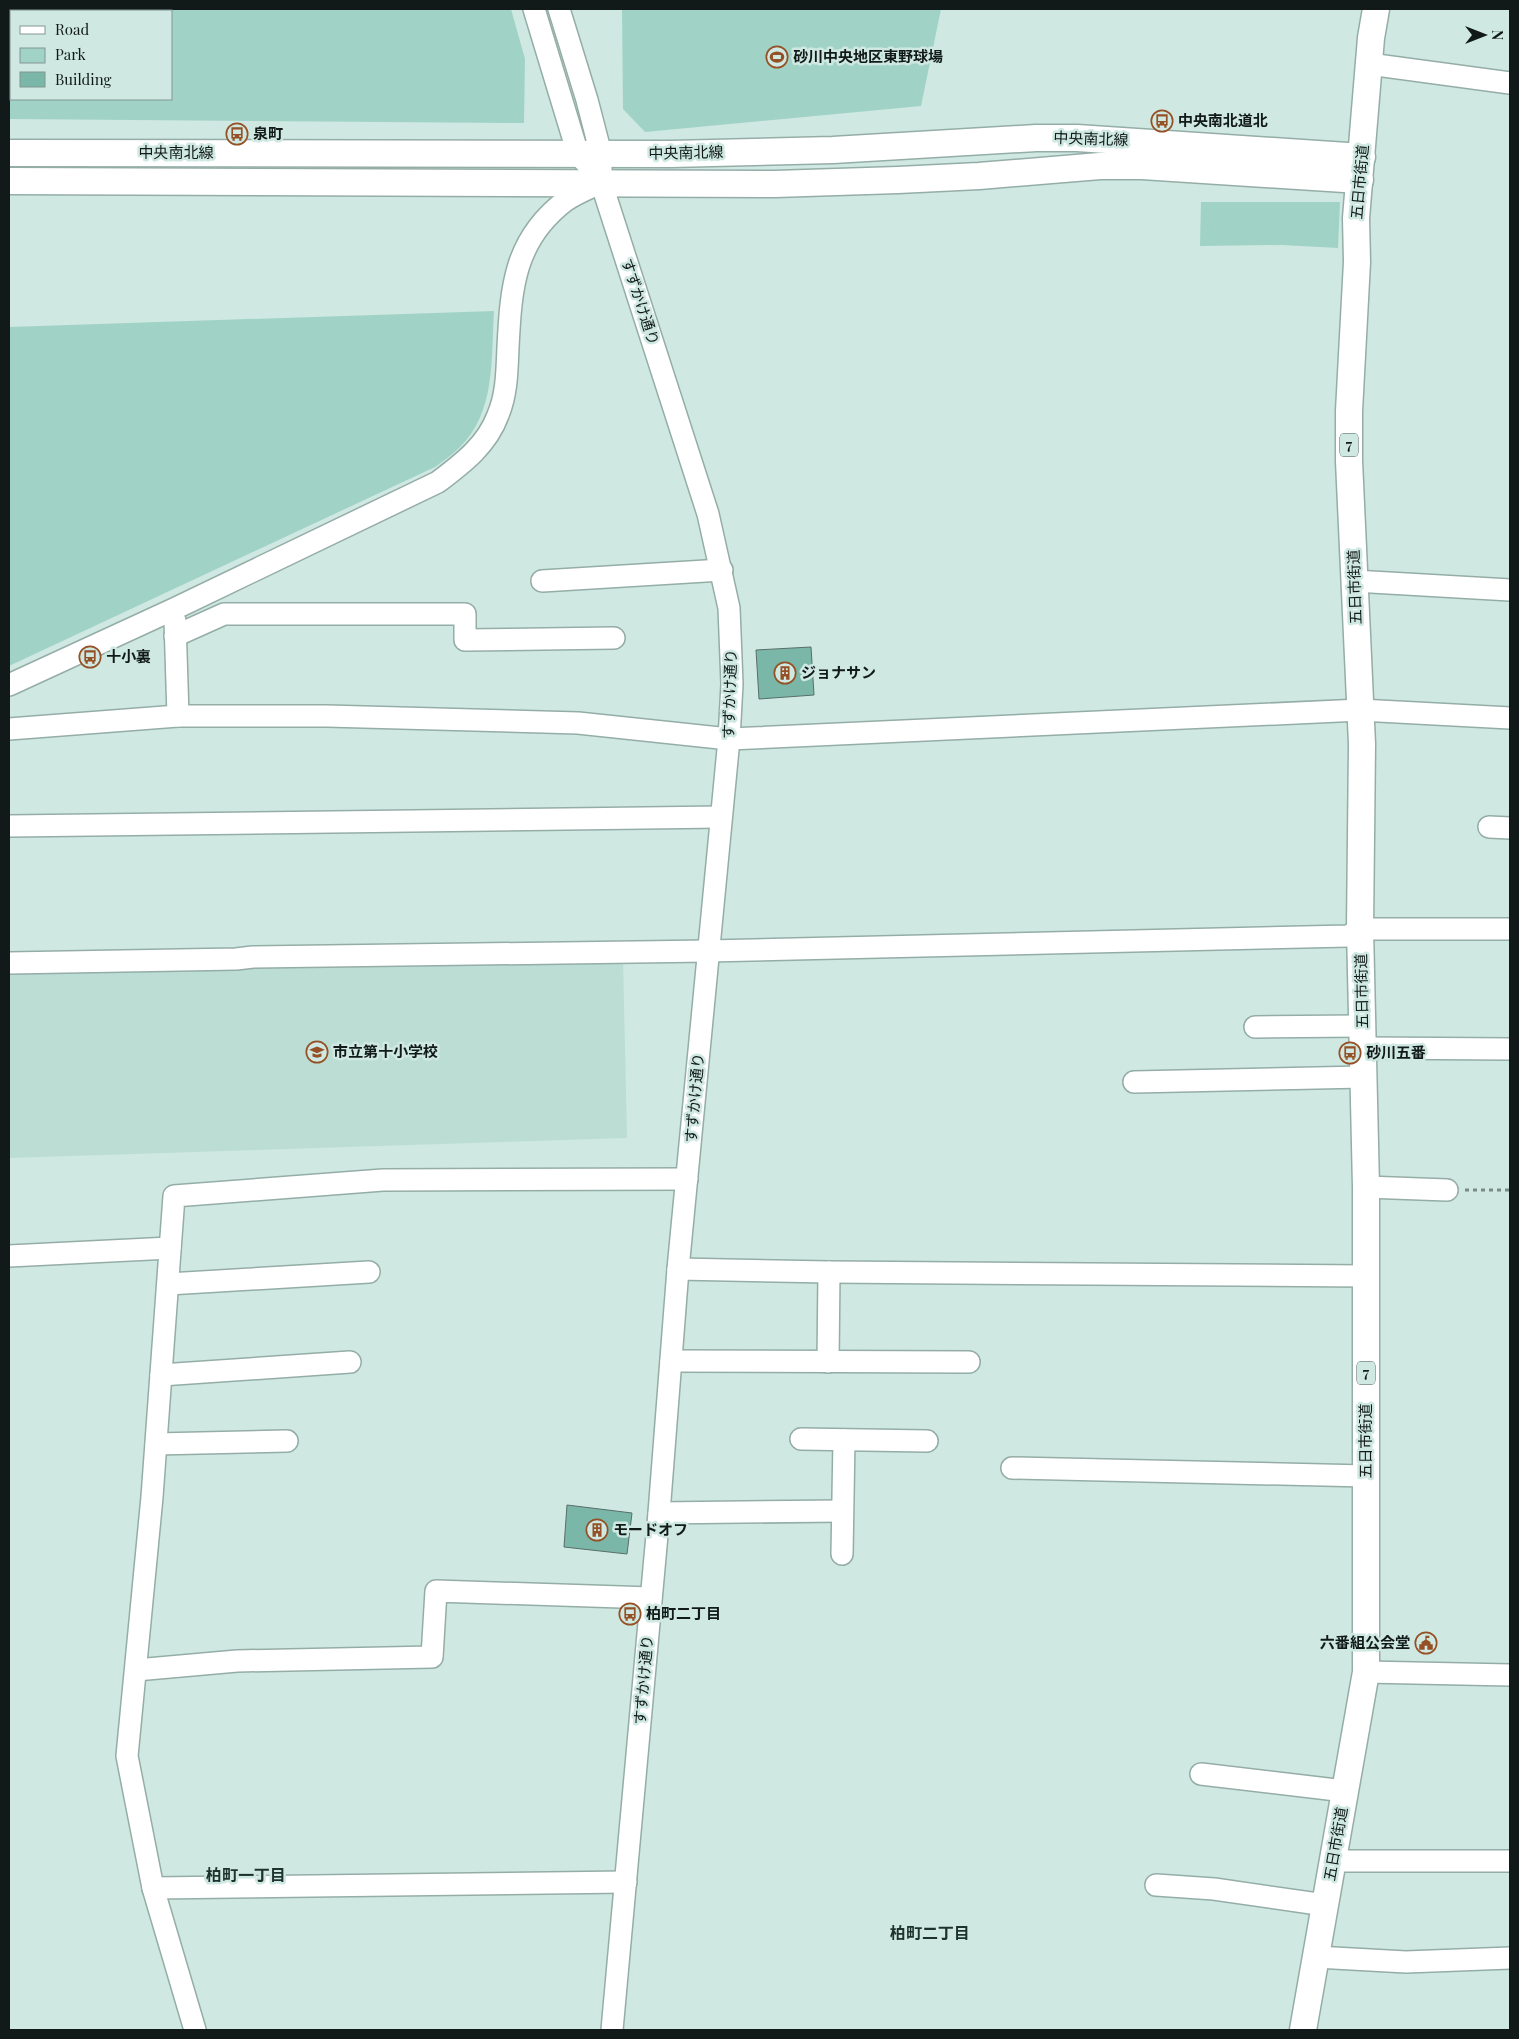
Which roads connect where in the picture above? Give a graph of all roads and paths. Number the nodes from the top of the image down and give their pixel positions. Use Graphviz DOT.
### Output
graph roads {
  1 [pos="534,9"];
  2 [pos="559,9"];
  3 [pos="1375,9"];
  4 [pos="1369,64"];
  5 [pos="1510,83"];
  6 [pos="9,153"];
  7 [pos="590,154"];
  8 [pos="1361,168"];
  9 [pos="9,180"];
  10 [pos="601,182"];
  11 [pos="722,570"];
  12 [pos="542,581"];
  13 [pos="1354,581"];
  14 [pos="1510,590"];
  15 [pos="174,609"];
  16 [pos="175,636"];
  17 [pos="614,638"];
  18 [pos="9,685"];
  19 [pos="1360,710"];
  20 [pos="178,716"];
  21 [pos="1510,718"];
  22 [pos="9,729"];
  23 [pos="729,739"];
  24 [pos="721,817"];
  25 [pos="9,826"];
  26 [pos="1489,827"];
  27 [pos="1510,828"];
  28 [pos="1360,929"];
  29 [pos="1510,929"];
  30 [pos="708,951"];
  31 [pos="9,963"];
  32 [pos="1255,1027"];
  33 [pos="1363,1037"];
  34 [pos="1510,1049"];
  35 [pos="1364,1077"];
  36 [pos="1134,1082"];
  37 [pos="687,1179"];
  38 [pos="1366,1188"];
  39 [pos="1447,1190"];
  40 [pos="1510,1190"];
  41 [pos="170,1248"];
  42 [pos="9,1256"];
  43 [pos="678,1269"];
  44 [pos="369,1272"];
  45 [pos="829,1272"];
  46 [pos="1366,1276"];
  47 [pos="168,1284"];
  48 [pos="671,1361"];
  49 [pos="350,1362"];
  50 [pos="828,1362"];
  51 [pos="969,1362"];
  52 [pos="161,1375"];
  53 [pos="801,1439"];
  54 [pos="844,1440"];
  55 [pos="287,1441"];
  56 [pos="927,1441"];
  57 [pos="156,1444"];
  58 [pos="1012,1468"];
  59 [pos="1366,1476"];
  60 [pos="842,1511"];
  61 [pos="659,1512"];
  62 [pos="842,1554"];
  63 [pos="651,1598"];
  64 [pos="136,1670"];
  65 [pos="1366,1672"];
  66 [pos="1510,1675"];
  67 [pos="1201,1774"];
  68 [pos="1345,1791"];
  69 [pos="1332,1860"];
  70 [pos="1510,1861"];
  71 [pos="626,1882"];
  72 [pos="1156,1885"];
  73 [pos="153,1888"];
  74 [pos="1325,1905"];
  75 [pos="1316,1957"];
  76 [pos="1510,1958"];
  77 [pos="195,2030"];
  78 [pos="612,2030"];
  79 [pos="1303,2030"];
  1 -- 7 [label="street"];
  2 -- 7 [label="street"];
  3 -- 4 [label="main road, 五日市街道 / 7"];
  4 -- 5 [label="street"];
  4 -- 8 [label="main road, 五日市街道 / 7"];
  6 -- 7 [label="main road, 中央南北線"];
  7 -- 8 [label="main road, 中央南北線"];
  7 -- 10 [label="street"];
  8 -- 10 [label="main road, 中央南北線"];
  8 -- 13 [label="main road, 五日市街道 / 7"];
  9 -- 10 [label="main road, 中央南北線"];
  10 -- 11 [label="street, すずかけ通り"];
  10 -- 15 [label="street"];
  11 -- 12 [label="street"];
  11 -- 23 [label="street, すずかけ通り"];
  13 -- 14 [label="street"];
  13 -- 19 [label="main road, 五日市街道 / 7"];
  15 -- 16 [label="street"];
  15 -- 18 [label="street"];
  16 -- 17 [label="street"];
  16 -- 20 [label="street"];
  19 -- 21 [label="street"];
  19 -- 23 [label="street"];
  19 -- 28 [label="main road, 五日市街道 / 7"];
  20 -- 22 [label="street"];
  20 -- 23 [label="street"];
  23 -- 24 [label="street, すずかけ通り"];
  24 -- 25 [label="street"];
  24 -- 30 [label="street, すずかけ通り"];
  26 -- 27 [label="street"];
  28 -- 29 [label="street"];
  28 -- 30 [label="street"];
  28 -- 33 [label="main road, 五日市街道 / 7"];
  30 -- 31 [label="street"];
  30 -- 37 [label="street, すずかけ通り"];
  32 -- 33 [label="street"];
  33 -- 34 [label="street"];
  33 -- 35 [label="main road, 五日市街道 / 7"];
  35 -- 36 [label="street"];
  35 -- 38 [label="main road, 五日市街道 / 7"];
  37 -- 41 [label="street"];
  37 -- 43 [label="street, すずかけ通り"];
  38 -- 39 [label="street"];
  38 -- 46 [label="main road, 五日市街道 / 7"];
  39 -- 40 [label="path"];
  41 -- 42 [label="street"];
  41 -- 47 [label="street"];
  43 -- 45 [label="street"];
  43 -- 48 [label="street, すずかけ通り"];
  44 -- 47 [label="street"];
  45 -- 46 [label="street"];
  45 -- 50 [label="street"];
  46 -- 59 [label="main road, 五日市街道 / 7"];
  47 -- 52 [label="street"];
  48 -- 50 [label="street"];
  48 -- 61 [label="street, すずかけ通り"];
  49 -- 52 [label="street"];
  50 -- 51 [label="street"];
  52 -- 57 [label="street"];
  53 -- 54 [label="street"];
  54 -- 56 [label="street"];
  54 -- 60 [label="street"];
  55 -- 57 [label="street"];
  57 -- 64 [label="street"];
  58 -- 59 [label="street"];
  59 -- 65 [label="main road, 五日市街道 / 7"];
  60 -- 61 [label="street"];
  60 -- 62 [label="street"];
  61 -- 63 [label="street, すずかけ通り"];
  63 -- 64 [label="street"];
  63 -- 71 [label="street, すずかけ通り"];
  64 -- 73 [label="street"];
  65 -- 66 [label="street"];
  65 -- 68 [label="main road, 五日市街道 / 7"];
  67 -- 68 [label="street"];
  68 -- 69 [label="main road, 五日市街道 / 7"];
  69 -- 70 [label="street"];
  69 -- 74 [label="main road, 五日市街道 / 7"];
  71 -- 73 [label="street"];
  71 -- 78 [label="street, すずかけ通り"];
  72 -- 74 [label="street"];
  73 -- 77 [label="street"];
  74 -- 75 [label="main road, 五日市街道 / 7"];
  75 -- 76 [label="street"];
  75 -- 79 [label="main road, 五日市街道 / 7"];
}
